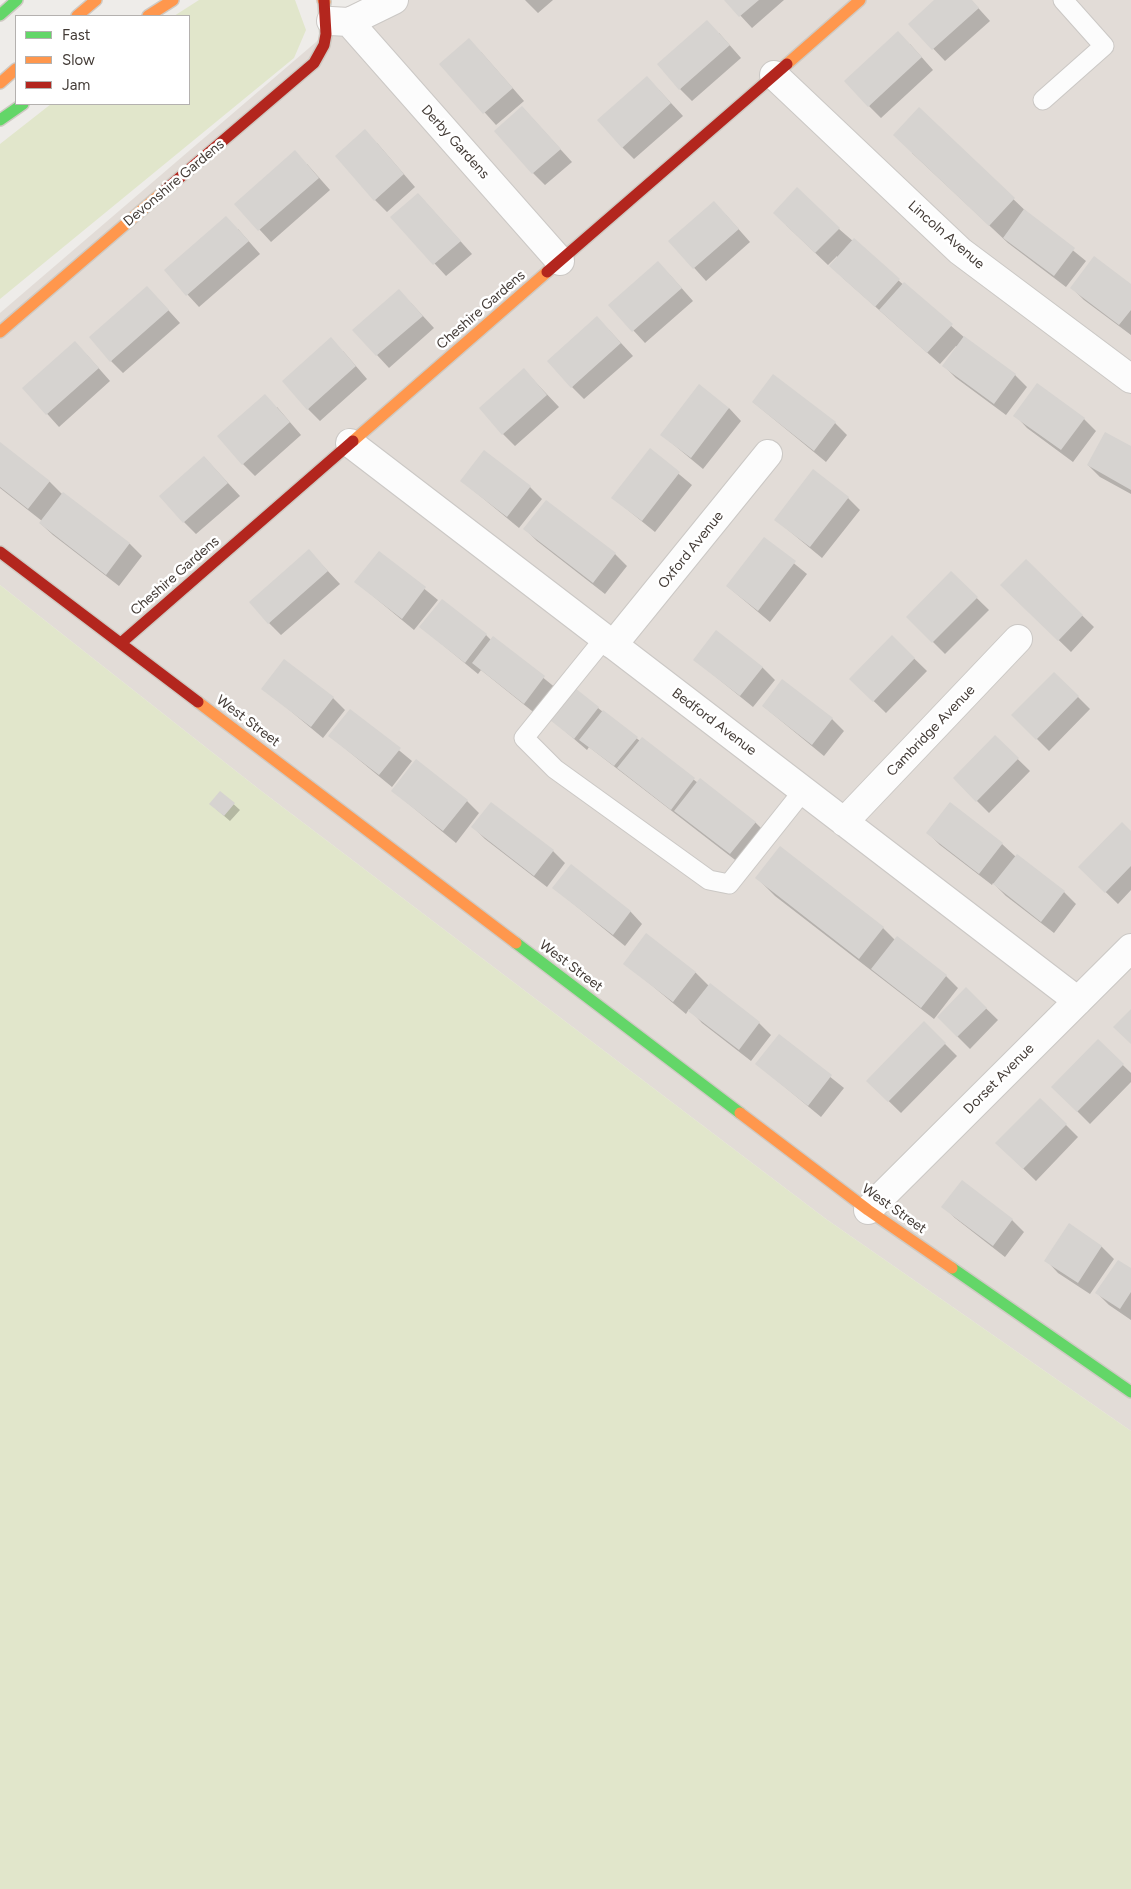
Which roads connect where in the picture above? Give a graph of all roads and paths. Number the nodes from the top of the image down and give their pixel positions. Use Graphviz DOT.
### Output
graph roads {
  1 [pos="18,0"];
  2 [pos="96,0"];
  3 [pos="173,0"];
  4 [pos="394,0"];
  5 [pos="860,0"];
  6 [pos="1062,0"];
  7 [pos="329,9"];
  8 [pos="0,15"];
  9 [pos="78,15"];
  10 [pos="150,15"];
  11 [pos="15,69"];
  12 [pos="774,75"];
  13 [pos="0,83"];
  14 [pos="1043,100"];
  15 [pos="22,105"];
  16 [pos="0,120"];
  17 [pos="560,261"];
  18 [pos="0,332"];
  19 [pos="1131,379"];
  20 [pos="350,443"];
  21 [pos="768,454"];
  22 [pos="0,552"];
  23 [pos="1018,639"];
  24 [pos="609,642"];
  25 [pos="121,643"];
  26 [pos="803,791"];
  27 [pos="844,822"];
  28 [pos="1131,948"];
  29 [pos="1078,1001"];
  30 [pos="868,1210"];
  31 [pos="1131,1392"];
  1 -- 8 [label="main road"];
  2 -- 9 [label="main road"];
  3 -- 10 [label="main road"];
  4 -- 7 [label="street"];
  5 -- 12 [label="main road, Cheshire Gardens"];
  6 -- 14 [label="lane"];
  7 -- 17 [label="street, Derby Gardens"];
  7 -- 18 [label="main road, Devonshire Gardens"];
  11 -- 13 [label="main road"];
  12 -- 17 [label="main road, Cheshire Gardens"];
  12 -- 19 [label="street, Lincoln Avenue"];
  15 -- 16 [label="main road"];
  17 -- 20 [label="main road, Cheshire Gardens"];
  20 -- 24 [label="street, Bedford Avenue"];
  20 -- 25 [label="main road, Cheshire Gardens"];
  21 -- 24 [label="street, Oxford Avenue"];
  22 -- 25 [label="main road, West Street"];
  23 -- 27 [label="street, Cambridge Avenue"];
  24 -- 26 [label="street, Bedford Avenue"];
  24 -- 26 [label="lane"];
  25 -- 30 [label="main road, West Street"];
  26 -- 27 [label="street, Bedford Avenue"];
  27 -- 29 [label="street, Bedford Avenue"];
  28 -- 29 [label="street, Dorset Avenue"];
  29 -- 30 [label="street, Dorset Avenue"];
  30 -- 31 [label="main road, West Street"];
}
